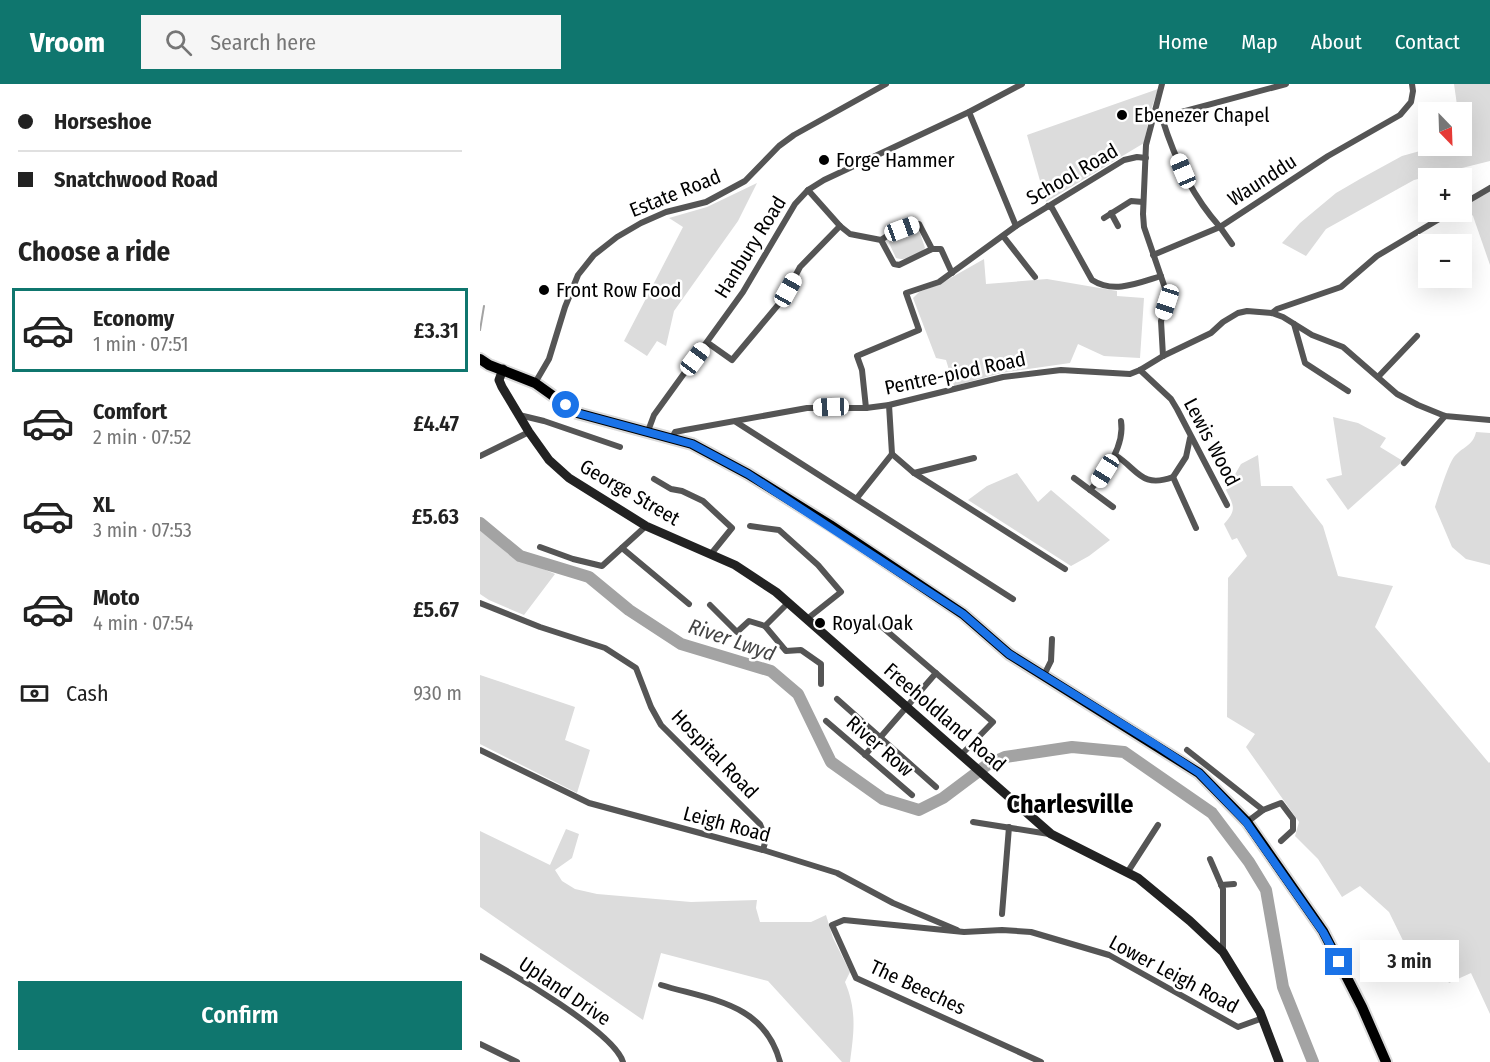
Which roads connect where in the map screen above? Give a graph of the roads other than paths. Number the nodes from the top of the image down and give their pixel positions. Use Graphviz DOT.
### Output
graph roads {
  1 [pos="886,84"];
  2 [pos="1022,84"];
  3 [pos="1162,84"];
  4 [pos="1286,84"];
  5 [pos="1412,84"];
  6 [pos="969,112"];
  7 [pos="1152,117"];
  8 [pos="1162,118"];
  9 [pos="1146,158"];
  10 [pos="1490,188"];
  11 [pos="808,190"];
  12 [pos="1472,199"];
  13 [pos="1143,202"];
  14 [pos="1048,206"];
  15 [pos="1110,213"];
  16 [pos="1104,218"];
  17 [pos="1434,222"];
  18 [pos="840,226"];
  19 [pos="1016,226"];
  20 [pos="1118,226"];
  21 [pos="1220,227"];
  22 [pos="1002,236"];
  23 [pos="881,240"];
  24 [pos="1232,244"];
  25 [pos="932,249"];
  26 [pos="1152,255"];
  27 [pos="952,273"];
  28 [pos="1161,276"];
  29 [pos="1035,277"];
  30 [pos="1270,313"];
  31 [pos="1294,324"];
  32 [pos="1416,336"];
  33 [pos="708,343"];
  34 [pos="1163,356"];
  35 [pos="483,363"];
  36 [pos="503,369"];
  37 [pos="1140,370"];
  38 [pos="1378,377"];
  39 [pos="535,383"];
  40 [pos="1348,391"];
  41 [pos="889,405"];
  42 [pos="866,408"];
  43 [pos="519,416"];
  44 [pos="1445,416"];
  45 [pos="1490,420"];
  46 [pos="1121,421"];
  47 [pos="736,422"];
  48 [pos="648,431"];
  49 [pos="528,432"];
  50 [pos="1191,437"];
  51 [pos="672,438"];
  52 [pos="620,447"];
  53 [pos="891,454"];
  54 [pos="1115,455"];
  55 [pos="480,456"];
  56 [pos="974,458"];
  57 [pos="1404,464"];
  58 [pos="914,473"];
  59 [pos="1173,477"];
  60 [pos="1074,478"];
  61 [pos="654,479"];
  62 [pos="1090,490"];
  63 [pos="857,498"];
  64 [pos="1227,505"];
  65 [pos="1113,507"];
  66 [pos="646,526"];
  67 [pos="750,526"];
  68 [pos="1196,528"];
  69 [pos="540,546"];
  70 [pos="622,548"];
  71 [pos="711,554"];
  72 [pos="1065,569"];
  73 [pos="1013,599"];
  74 [pos="480,603"];
  75 [pos="788,603"];
  76 [pos="689,604"];
  77 [pos="710,605"];
  78 [pos="807,619"];
  79 [pos="765,626"];
  80 [pos="881,626"];
  81 [pos="1053,639"];
  82 [pos="936,673"];
  83 [pos="1044,675"];
  84 [pos="821,684"];
  85 [pos="837,699"];
  86 [pos="906,706"];
  87 [pos="826,721"];
  88 [pos="880,737"];
  89 [pos="480,750"];
  90 [pos="1188,750"];
  91 [pos="865,754"];
  92 [pos="961,755"];
  93 [pos="936,787"];
  94 [pos="912,795"];
  95 [pos="1263,810"];
  96 [pos="973,822"];
  97 [pos="1246,822"];
  98 [pos="1158,825"];
  99 [pos="1009,827"];
  100 [pos="1051,834"];
  101 [pos="1281,841"];
  102 [pos="763,850"];
  103 [pos="1210,859"];
  104 [pos="1127,873"];
  105 [pos="1234,884"];
  106 [pos="1221,885"];
  107 [pos="1002,914"];
  108 [pos="964,932"];
  109 [pos="1223,952"];
  110 [pos="480,956"];
  111 [pos="661,985"];
  112 [pos="1263,1018"];
  113 [pos="480,1044"];
  114 [pos="517,1062"];
  115 [pos="623,1062"];
  116 [pos="780,1062"];
  117 [pos="1041,1062"];
  118 [pos="1279,1062"];
  119 [pos="1386,1062"];
  1 -- 39 [label="street, Estate Road"];
  2 -- 6 [label="street, Hanbury Road"];
  3 -- 7 [label="street"];
  4 -- 8 [label="street"];
  5 -- 21 [label="street, Waunddu"];
  6 -- 11 [label="street, Hanbury Road"];
  6 -- 19 [label="street"];
  7 -- 8 [label="street"];
  7 -- 9 [label="street"];
  8 -- 21 [label="street, Waunddu"];
  9 -- 13 [label="street"];
  9 -- 14 [label="street, School Road"];
  10 -- 12 [label="street"];
  11 -- 18 [label="street"];
  11 -- 33 [label="street, Hanbury Road"];
  13 -- 15 [label="street"];
  13 -- 26 [label="street"];
  14 -- 19 [label="street, School Road"];
  14 -- 28 [label="street"];
  15 -- 16 [label="street"];
  15 -- 20 [label="street"];
  17 -- 30 [label="street"];
  18 -- 23 [label="street"];
  18 -- 33 [label="street"];
  19 -- 22 [label="street, School Road"];
  21 -- 24 [label="street"];
  21 -- 26 [label="street"];
  22 -- 27 [label="street, School Road"];
  22 -- 29 [label="street"];
  23 -- 25 [label="street"];
  23 -- 25 [label="street"];
  25 -- 27 [label="street"];
  26 -- 28 [label="street"];
  27 -- 42 [label="street, School Road"];
  28 -- 34 [label="street"];
  30 -- 31 [label="street, Pentre-piod Road"];
  30 -- 34 [label="street, Pentre-piod Road"];
  31 -- 38 [label="street, Pentre-piod Road"];
  31 -- 40 [label="street"];
  32 -- 38 [label="street"];
  33 -- 48 [label="street, Hanbury Road"];
  34 -- 37 [label="street, Pentre-piod Road"];
  35 -- 36 [label="main road"];
  36 -- 39 [label="main road"];
  36 -- 43 [label="main road, George Street"];
  37 -- 41 [label="street, Pentre-piod Road"];
  37 -- 50 [label="street, Lewis Wood"];
  38 -- 44 [label="street, Pentre-piod Road"];
  39 -- 48 [label="main road"];
  41 -- 42 [label="street, Pentre-piod Road"];
  41 -- 53 [label="street"];
  42 -- 47 [label="street, Pentre-piod Road"];
  43 -- 49 [label="main road, George Street"];
  43 -- 52 [label="street"];
  44 -- 45 [label="street, Pentre-piod Road"];
  44 -- 57 [label="street"];
  46 -- 54 [label="street"];
  47 -- 51 [label="street, Pentre-piod Road"];
  47 -- 63 [label="street"];
  48 -- 51 [label="main road"];
  49 -- 55 [label="street"];
  49 -- 66 [label="main road, George Street"];
  50 -- 59 [label="street"];
  50 -- 64 [label="street, Lewis Wood"];
  51 -- 83 [label="main road"];
  53 -- 58 [label="street"];
  53 -- 63 [label="street"];
  54 -- 59 [label="street"];
  54 -- 62 [label="street"];
  56 -- 58 [label="street"];
  58 -- 72 [label="street"];
  59 -- 68 [label="street"];
  60 -- 62 [label="street"];
  61 -- 71 [label="street"];
  62 -- 65 [label="street"];
  63 -- 73 [label="street"];
  66 -- 70 [label="street"];
  66 -- 71 [label="main road, George Street"];
  67 -- 78 [label="street"];
  69 -- 70 [label="street"];
  70 -- 76 [label="street"];
  71 -- 75 [label="main road, George Street"];
  74 -- 102 [label="street, Hospital Road"];
  75 -- 78 [label="main road, Freeholdland Road"];
  75 -- 79 [label="street"];
  77 -- 79 [label="street"];
  78 -- 86 [label="main road, Freeholdland Road"];
  79 -- 84 [label="street"];
  80 -- 82 [label="street"];
  81 -- 83 [label="street"];
  82 -- 86 [label="street"];
  82 -- 92 [label="street"];
  83 -- 97 [label="main road"];
  85 -- 88 [label="street"];
  86 -- 88 [label="street"];
  86 -- 92 [label="main road, Freeholdland Road"];
  87 -- 91 [label="street, River Row"];
  88 -- 91 [label="street"];
  88 -- 93 [label="street"];
  89 -- 102 [label="street, Leigh Road"];
  90 -- 95 [label="street"];
  91 -- 94 [label="street, River Row"];
  92 -- 100 [label="main road, Freeholdland Road"];
  95 -- 97 [label="street"];
  95 -- 101 [label="street"];
  96 -- 99 [label="street"];
  97 -- 119 [label="main road"];
  98 -- 104 [label="street"];
  99 -- 100 [label="street"];
  99 -- 107 [label="street"];
  100 -- 104 [label="main road, Freeholdland Road"];
  102 -- 108 [label="street, Leigh Road"];
  103 -- 106 [label="street"];
  104 -- 109 [label="main road, Freeholdland Road"];
  105 -- 106 [label="street"];
  106 -- 109 [label="street"];
  108 -- 112 [label="street, Lower Leigh Road"];
  108 -- 117 [label="street, The Beeches"];
  109 -- 112 [label="main road, Freeholdland Road"];
  110 -- 115 [label="street, Upland Drive"];
  111 -- 116 [label="street"];
  112 -- 118 [label="main road, Freeholdland Road"];
  113 -- 114 [label="street"];
}
